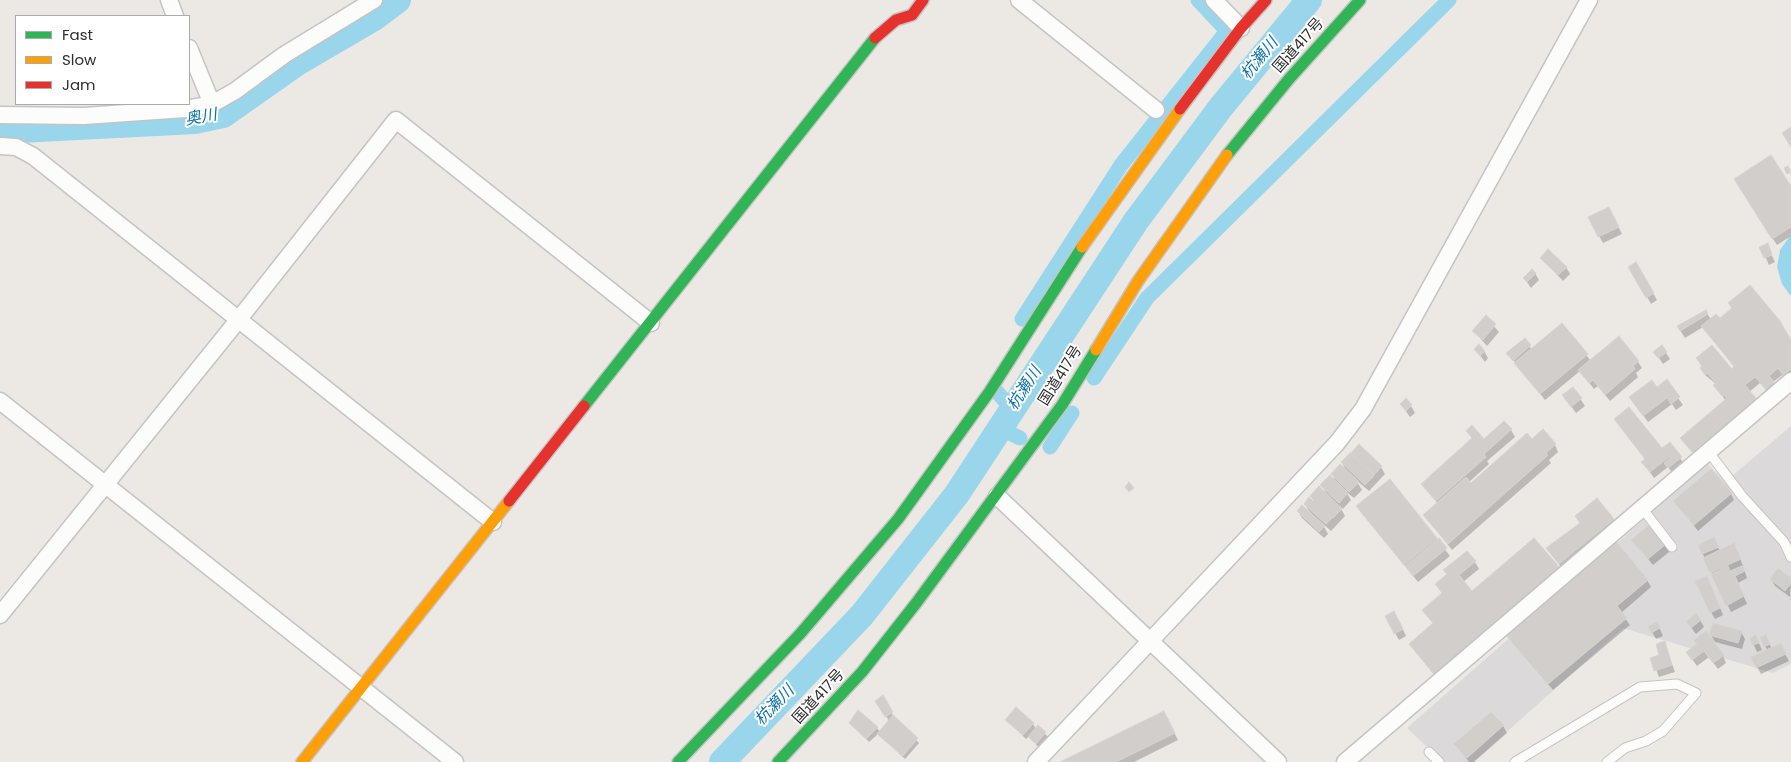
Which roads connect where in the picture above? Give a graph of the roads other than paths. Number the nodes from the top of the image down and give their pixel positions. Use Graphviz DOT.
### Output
graph roads {
  1 [pos="169,0"];
  2 [pos="374,0"];
  3 [pos="923,0"];
  4 [pos="1019,0"];
  5 [pos="1214,0"];
  6 [pos="1266,0"];
  7 [pos="1360,0"];
  8 [pos="1589,0"];
  9 [pos="176,15"];
  10 [pos="1241,28"];
  11 [pos="190,50"];
  12 [pos="212,104"];
  13 [pos="1156,110"];
  14 [pos="0,115"];
  15 [pos="0,146"];
  16 [pos="239,319"];
  17 [pos="651,323"];
  18 [pos="1791,381"];
  19 [pos="0,401"];
  20 [pos="1708,451"];
  21 [pos="106,484"];
  22 [pos="997,496"];
  23 [pos="1642,508"];
  24 [pos="493,522"];
  25 [pos="1672,547"];
  26 [pos="1791,558"];
  27 [pos="0,615"];
  28 [pos="1150,641"];
  29 [pos="361,687"];
  30 [pos="1429,752"];
  31 [pos="302,762"];
  32 [pos="455,762"];
  33 [pos="678,762"];
  34 [pos="778,762"];
  35 [pos="1036,762"];
  36 [pos="1278,762"];
  37 [pos="1345,762"];
  38 [pos="1439,762"];
  39 [pos="1515,762"];
  40 [pos="1607,762"];
  1 -- 9 [label="street"];
  2 -- 12 [label="street"];
  3 -- 17 [label="main road"];
  4 -- 13 [label="street"];
  5 -- 10 [label="street"];
  6 -- 10 [label="main road"];
  7 -- 22 [label="main road, 国道417号"];
  8 -- 28 [label="street"];
  10 -- 33 [label="main road"];
  11 -- 12 [label="street"];
  12 -- 14 [label="street"];
  15 -- 16 [label="street"];
  16 -- 17 [label="street"];
  16 -- 21 [label="street"];
  16 -- 24 [label="street"];
  17 -- 24 [label="main road"];
  18 -- 20 [label="street"];
  19 -- 21 [label="street"];
  20 -- 23 [label="street"];
  20 -- 26 [label="lane"];
  21 -- 27 [label="street"];
  21 -- 29 [label="street"];
  22 -- 28 [label="street"];
  22 -- 34 [label="main road, 国道417号"];
  23 -- 25 [label="lane"];
  23 -- 37 [label="street"];
  24 -- 29 [label="main road"];
  28 -- 35 [label="street"];
  28 -- 36 [label="street"];
  29 -- 31 [label="main road"];
  29 -- 32 [label="street"];
  30 -- 38 [label="lane"];
  39 -- 40 [label="lane"];
}
